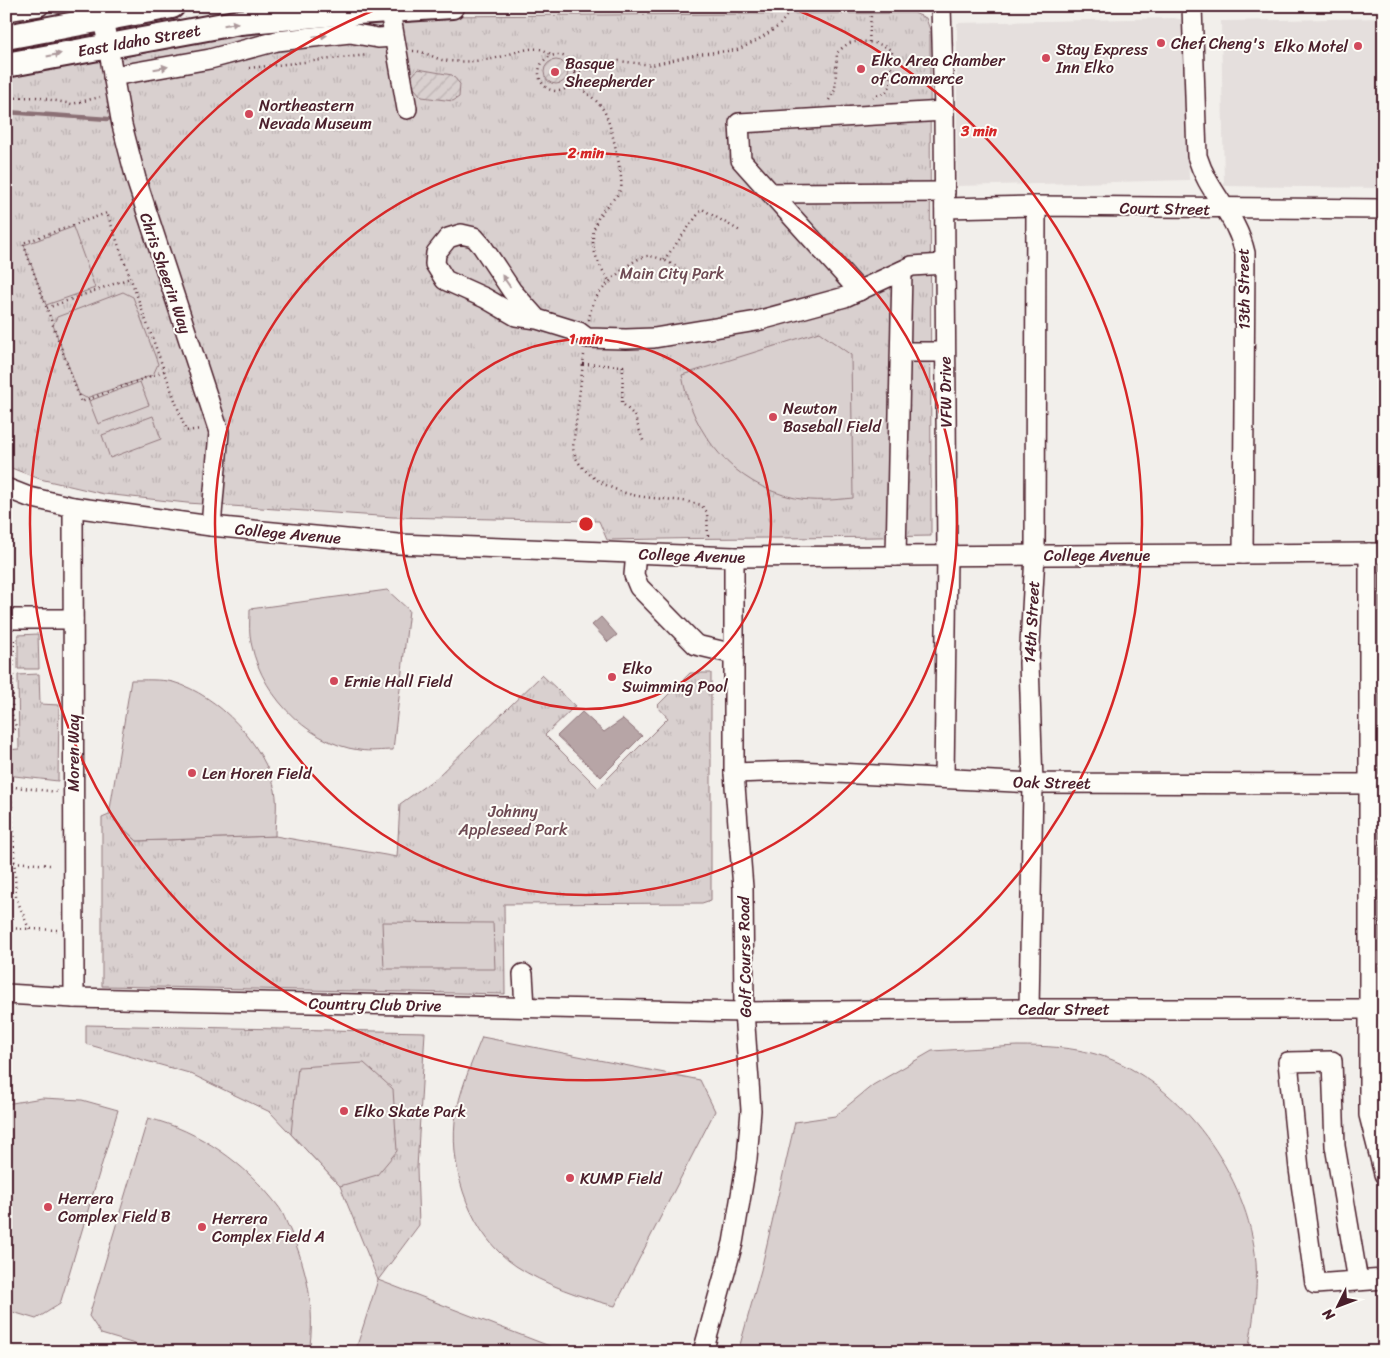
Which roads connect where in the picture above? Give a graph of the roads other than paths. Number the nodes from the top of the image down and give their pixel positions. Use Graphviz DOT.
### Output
graph roads {
  1 [pos="39,6"];
  2 [pos="172,6"];
  3 [pos="452,6"];
  4 [pos="941,6"];
  5 [pos="1192,6"];
  6 [pos="389,8"];
  7 [pos="342,9"];
  8 [pos="6,11"];
  9 [pos="103,18"];
  10 [pos="6,37"];
  11 [pos="400,44"];
  12 [pos="107,45"];
  13 [pos="6,65"];
  14 [pos="114,84"];
  15 [pos="408,110"];
  16 [pos="944,111"];
  17 [pos="770,193"];
  18 [pos="945,200"];
  19 [pos="1036,206"];
  20 [pos="1227,209"];
  21 [pos="1384,209"];
  22 [pos="944,264"];
  23 [pos="902,271"];
  24 [pos="859,291"];
  25 [pos="537,319"];
  26 [pos="900,352"];
  27 [pos="945,352"];
  28 [pos="6,488"];
  29 [pos="73,507"];
  30 [pos="211,526"];
  31 [pos="636,553"];
  32 [pos="1376,553"];
  33 [pos="1243,554"];
  34 [pos="1035,555"];
  35 [pos="896,556"];
  36 [pos="948,556"];
  37 [pos="734,557"];
  38 [pos="73,619"];
  39 [pos="9,625"];
  40 [pos="734,654"];
  41 [pos="1377,701"];
  42 [pos="734,773"];
  43 [pos="944,777"];
  44 [pos="1033,783"];
  45 [pos="1377,784"];
  46 [pos="523,974"];
  47 [pos="6,994"];
  48 [pos="74,998"];
  49 [pos="525,1007"];
  50 [pos="1029,1009"];
  51 [pos="1377,1009"];
  52 [pos="744,1012"];
  53 [pos="1384,1174"];
  54 [pos="1384,1279"];
  55 [pos="1358,1281"];
  56 [pos="703,1352"];
  1 -- 8 [label="street"];
  2 -- 9 [label="main road, East Idaho Street"];
  3 -- 6 [label="main road, East Idaho Street"];
  4 -- 16 [label="street, VFW Drive"];
  5 -- 20 [label="street, 13th Street"];
  6 -- 7 [label="main road, East Idaho Street"];
  6 -- 11 [label="street"];
  12 -- 7 [label="main road, East Idaho Street, one-way"];
  9 -- 10 [label="main road, East Idaho Street"];
  9 -- 12 [label="street, Chris Sheerin Way"];
  14 -- 11 [label="street, one-way"];
  11 -- 15 [label="street"];
  13 -- 12 [label="main road, East Idaho Street, one-way"];
  12 -- 14 [label="street, Chris Sheerin Way"];
  14 -- 30 [label="street, Chris Sheerin Way"];
  16 -- 17 [label="street"];
  16 -- 18 [label="street, VFW Drive"];
  17 -- 18 [label="street, Court Street"];
  17 -- 24 [label="street"];
  18 -- 19 [label="street, Court Street"];
  18 -- 22 [label="street, VFW Drive"];
  19 -- 20 [label="street, Court Street"];
  19 -- 34 [label="street, 14th Street"];
  20 -- 21 [label="street, Court Street"];
  20 -- 33 [label="street, 13th Street"];
  22 -- 23 [label="street"];
  22 -- 27 [label="street, VFW Drive"];
  23 -- 24 [label="street"];
  23 -- 26 [label="street"];
  24 -- 25 [label="street"];
  25 -- 25 [label="street, one-way"];
  26 -- 27 [label="street"];
  26 -- 35 [label="street"];
  27 -- 36 [label="street, VFW Drive"];
  28 -- 29 [label="street, College Avenue"];
  29 -- 30 [label="street, College Avenue"];
  29 -- 38 [label="street, Moren Way"];
  30 -- 31 [label="street, College Avenue"];
  31 -- 37 [label="street, College Avenue"];
  31 -- 40 [label="street"];
  32 -- 33 [label="street, College Avenue"];
  32 -- 41 [label="street"];
  33 -- 34 [label="street, College Avenue"];
  34 -- 36 [label="street, College Avenue"];
  34 -- 44 [label="street, 14th Street"];
  35 -- 36 [label="street, College Avenue"];
  35 -- 37 [label="street, College Avenue"];
  36 -- 43 [label="street, VFW Drive"];
  37 -- 40 [label="street, Golf Course Road"];
  38 -- 39 [label="street"];
  38 -- 48 [label="street, Moren Way"];
  40 -- 42 [label="street, Golf Course Road"];
  41 -- 45 [label="street"];
  42 -- 43 [label="street, Oak Street"];
  42 -- 52 [label="street, Golf Course Road"];
  43 -- 44 [label="street, Oak Street"];
  44 -- 45 [label="street, Oak Street"];
  44 -- 50 [label="street, 14th Street"];
  45 -- 51 [label="street"];
  46 -- 49 [label="street"];
  47 -- 48 [label="street, Country Club Drive"];
  48 -- 49 [label="street, Country Club Drive"];
  49 -- 52 [label="street, Country Club Drive"];
  50 -- 51 [label="street, Cedar Street"];
  50 -- 52 [label="street, Cedar Street"];
  51 -- 53 [label="street"];
  52 -- 56 [label="street, Golf Course Road"];
  54 -- 55 [label="street"];
  55 -- 55 [label="street"];
}
